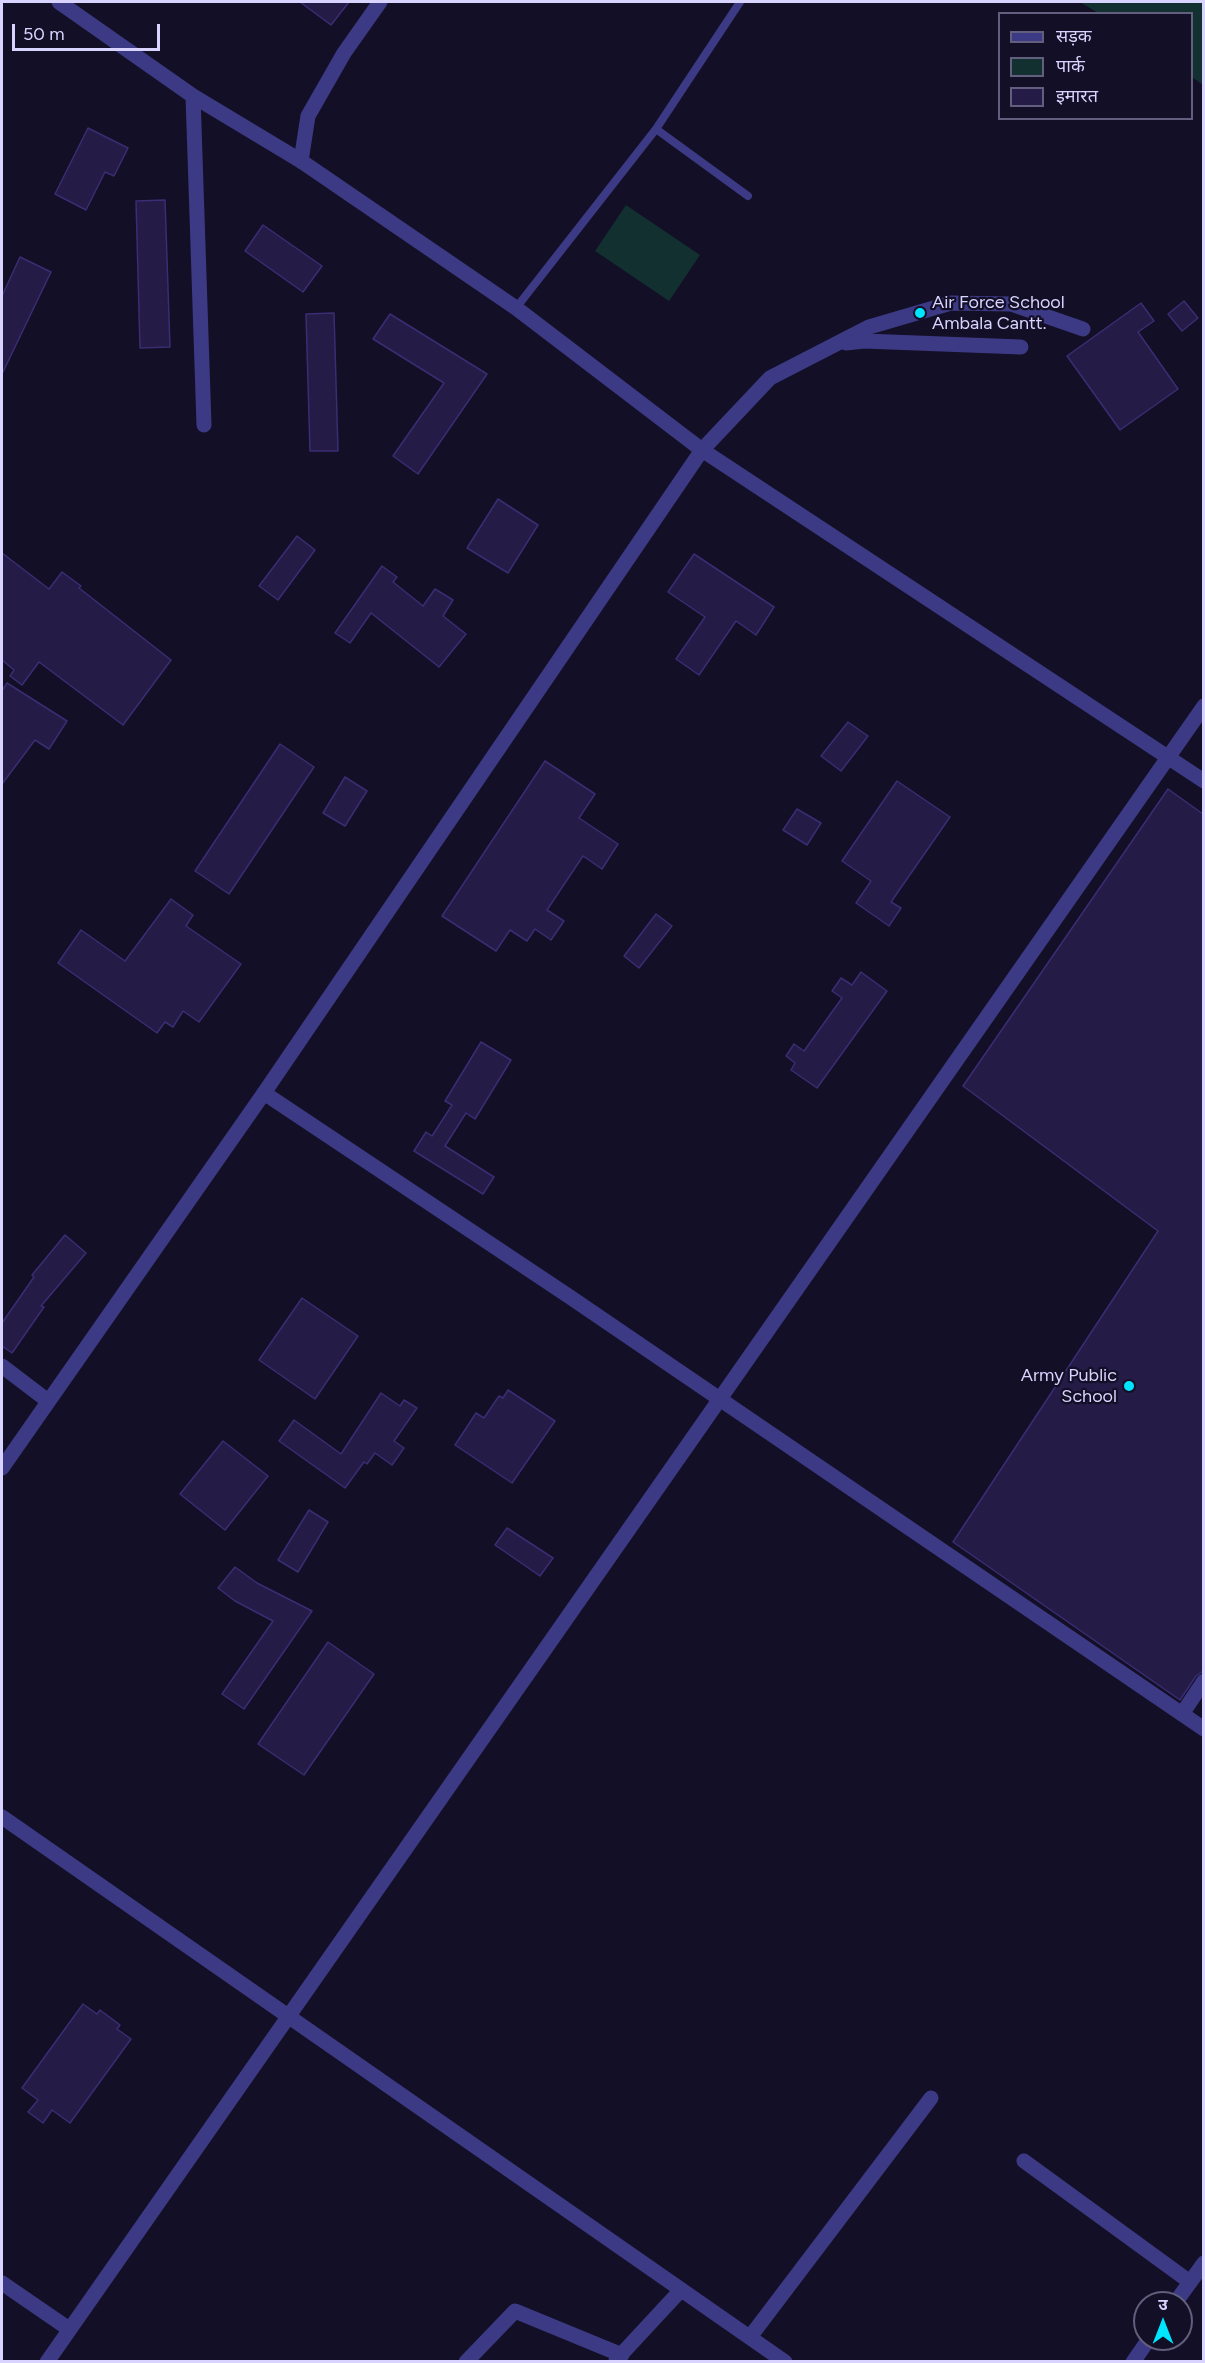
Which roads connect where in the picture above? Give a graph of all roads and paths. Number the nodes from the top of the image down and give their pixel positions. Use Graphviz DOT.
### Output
graph roads {
  1 [pos="59,2"];
  2 [pos="380,2"];
  3 [pos="740,2"];
  4 [pos="193,96"];
  5 [pos="656,129"];
  6 [pos="301,161"];
  7 [pos="748,196"];
  8 [pos="516,308"];
  9 [pos="1083,329"];
  10 [pos="837,344"];
  11 [pos="1021,347"];
  12 [pos="204,425"];
  13 [pos="702,450"];
  14 [pos="1203,706"];
  15 [pos="1167,756"];
  16 [pos="1203,781"];
  17 [pos="264,1094"];
  18 [pos="2,1366"];
  19 [pos="719,1399"];
  20 [pos="48,1401"];
  21 [pos="2,1467"];
  22 [pos="1203,1681"];
  23 [pos="1182,1714"];
  24 [pos="1203,1729"];
  25 [pos="2,1817"];
  26 [pos="289,2017"];
  27 [pos="931,2098"];
  28 [pos="1024,2161"];
  29 [pos="1203,2263"];
  30 [pos="1190,2282"];
  31 [pos="2,2283"];
  32 [pos="681,2290"];
  33 [pos="1184,2291"];
  34 [pos="69,2329"];
  35 [pos="750,2337"];
  36 [pos="619,2358"];
  37 [pos="47,2361"];
  38 [pos="466,2361"];
  39 [pos="785,2361"];
  1 -- 4 [label="street"];
  2 -- 6 [label="street"];
  3 -- 5 [label="lane"];
  4 -- 6 [label="street"];
  4 -- 12 [label="street"];
  5 -- 7 [label="lane"];
  5 -- 8 [label="lane"];
  6 -- 8 [label="street"];
  8 -- 13 [label="street"];
  9 -- 10 [label="street"];
  10 -- 11 [label="street"];
  10 -- 13 [label="street"];
  13 -- 15 [label="street"];
  13 -- 17 [label="street"];
  14 -- 15 [label="street"];
  15 -- 16 [label="street"];
  15 -- 19 [label="street"];
  17 -- 19 [label="street"];
  17 -- 20 [label="street"];
  18 -- 20 [label="street"];
  19 -- 23 [label="street"];
  19 -- 26 [label="street"];
  20 -- 21 [label="street"];
  22 -- 23 [label="street"];
  23 -- 24 [label="street"];
  25 -- 26 [label="street"];
  26 -- 32 [label="street"];
  26 -- 34 [label="street"];
  27 -- 35 [label="street"];
  28 -- 30 [label="street"];
  29 -- 30 [label="street"];
  30 -- 33 [label="street"];
  31 -- 34 [label="street"];
  32 -- 35 [label="street"];
  32 -- 36 [label="street"];
  34 -- 37 [label="street"];
  35 -- 39 [label="street"];
  36 -- 38 [label="street"];
}
